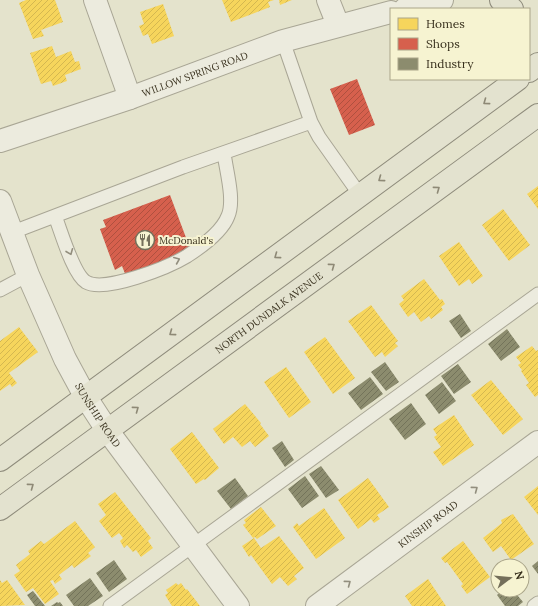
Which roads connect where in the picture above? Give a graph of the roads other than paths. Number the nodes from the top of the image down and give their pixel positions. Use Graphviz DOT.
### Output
graph roads {
  1 [pos="95,0"];
  2 [pos="328,0"];
  3 [pos="442,0"];
  4 [pos="501,0"];
  5 [pos="409,8"];
  6 [pos="511,8"];
  7 [pos="390,12"];
  8 [pos="338,25"];
  9 [pos="283,41"];
  10 [pos="538,64"];
  11 [pos="530,70"];
  12 [pos="517,80"];
  13 [pos="130,98"];
  14 [pos="538,115"];
  15 [pos="312,122"];
  16 [pos="0,141"];
  17 [pos="224,153"];
  18 [pos="360,195"];
  19 [pos="0,201"];
  20 [pos="55,216"];
  21 [pos="12,232"];
  22 [pos="28,275"];
  23 [pos="0,290"];
  24 [pos="538,294"];
  25 [pos="85,396"];
  26 [pos="107,430"];
  27 [pos="538,442"];
  28 [pos="0,460"];
  29 [pos="0,509"];
  30 [pos="191,546"];
  31 [pos="538,603"];
  32 [pos="110,606"];
  33 [pos="238,606"];
  34 [pos="317,606"];
  35 [pos="534,606"];
  1 -- 13 [label="street"];
  2 -- 8 [label="street"];
  3 -- 5 [label="street"];
  4 -- 6 [label="main road"];
  7 -- 8 [label="street, WILLOW SPRING ROAD"];
  8 -- 9 [label="street, WILLOW SPRING ROAD"];
  9 -- 13 [label="street, WILLOW SPRING ROAD"];
  9 -- 15 [label="lane"];
  10 -- 11 [label="main road"];
  12 -- 18 [label="main road, one-way"];
  13 -- 16 [label="street, WILLOW SPRING ROAD"];
  26 -- 14 [label="main road, NORTH DUNDALK AVENUE, one-way"];
  15 -- 17 [label="lane"];
  15 -- 18 [label="lane"];
  17 -- 20 [label="lane"];
  20 -- 17 [label="lane, one-way"];
  18 -- 25 [label="main road, one-way"];
  19 -- 21 [label="street, SUNSHIP ROAD"];
  20 -- 21 [label="lane"];
  21 -- 22 [label="street, SUNSHIP ROAD"];
  22 -- 23 [label="lane"];
  22 -- 25 [label="street, SUNSHIP ROAD"];
  24 -- 30 [label="lane"];
  25 -- 26 [label="street, SUNSHIP ROAD"];
  25 -- 28 [label="main road"];
  29 -- 26 [label="main road, NORTH DUNDALK AVENUE, one-way"];
  26 -- 30 [label="street, SUNSHIP ROAD"];
  34 -- 27 [label="street, KINSHIP ROAD, one-way"];
  30 -- 32 [label="lane"];
  30 -- 33 [label="street, SUNSHIP ROAD"];
  31 -- 35 [label="lane"];
}
